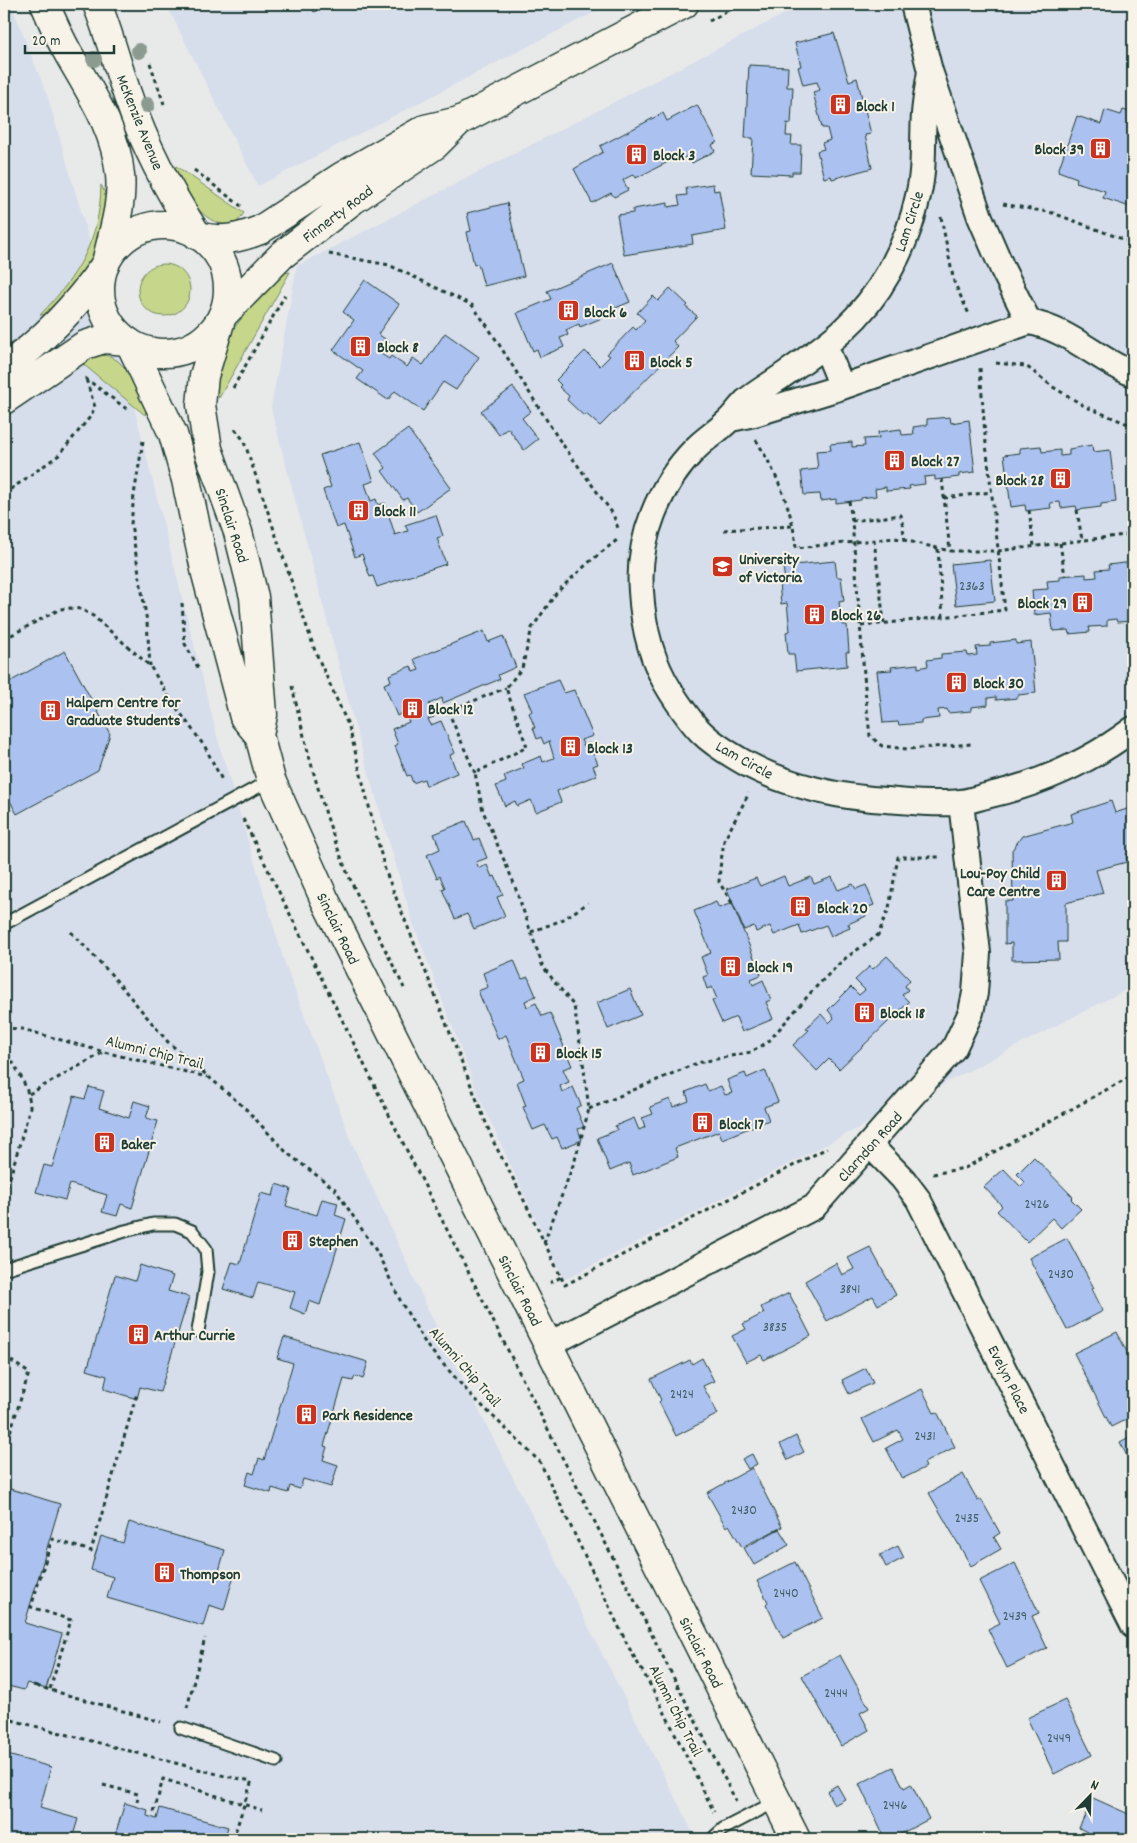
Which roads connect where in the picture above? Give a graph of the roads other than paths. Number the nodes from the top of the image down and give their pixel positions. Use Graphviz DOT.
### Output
graph roads {
  1 [pos="45,4"];
  2 [pos="97,4"];
  3 [pos="684,4"];
  4 [pos="913,4"];
  5 [pos="930,71"];
  6 [pos="459,121"];
  7 [pos="199,236"];
  8 [pos="106,263"];
  9 [pos="222,317"];
  10 [pos="1029,322"];
  11 [pos="128,342"];
  12 [pos="825,345"];
  13 [pos="4,368"];
  14 [pos="1133,374"];
  15 [pos="842,387"];
  16 [pos="4,400"];
  17 [pos="731,419"];
  18 [pos="1133,728"];
  19 [pos="259,735"];
  20 [pos="271,780"];
  21 [pos="962,802"];
  22 [pos="4,924"];
  23 [pos="870,1145"];
  24 [pos="4,1269"];
  25 [pos="198,1331"];
  26 [pos="548,1345"];
  27 [pos="1133,1625"];
  28 [pos="181,1728"];
  29 [pos="276,1762"];
  30 [pos="777,1801"];
  31 [pos="712,1839"];
  32 [pos="796,1839"];
  1 -- 8 [label="main road, McKenzie Avenue"];
  2 -- 7 [label="main road, McKenzie Avenue"];
  3 -- 6 [label="main road, Finnerty Road"];
  4 -- 5 [label="street, Lam Circle"];
  5 -- 10 [label="street, Lam Circle"];
  5 -- 12 [label="street, Lam Circle"];
  6 -- 7 [label="main road, Finnerty Road"];
  6 -- 9 [label="main road, Finnerty Road"];
  7 -- 8 [label="main road"];
  7 -- 9 [label="main road"];
  8 -- 11 [label="main road"];
  8 -- 13 [label="main road"];
  9 -- 11 [label="main road"];
  9 -- 19 [label="main road, Sinclair Road"];
  10 -- 14 [label="street"];
  10 -- 15 [label="street, Lam Circle"];
  11 -- 16 [label="main road"];
  11 -- 19 [label="main road, Sinclair Road"];
  12 -- 15 [label="street"];
  12 -- 17 [label="street, Lam Circle"];
  15 -- 17 [label="street, Lam Circle"];
  17 -- 21 [label="street, Lam Circle"];
  18 -- 21 [label="street, Lam Circle"];
  19 -- 20 [label="main road, Sinclair Road"];
  20 -- 22 [label="lane"];
  20 -- 26 [label="main road, Sinclair Road"];
  21 -- 23 [label="street, Clarndon Road"];
  23 -- 26 [label="street, Clarndon Road"];
  23 -- 27 [label="street, Evelyn Place"];
  24 -- 25 [label="lane"];
  26 -- 30 [label="main road, Sinclair Road"];
  28 -- 29 [label="lane"];
  30 -- 31 [label="lane"];
  30 -- 32 [label="main road, Sinclair Road"];
}
